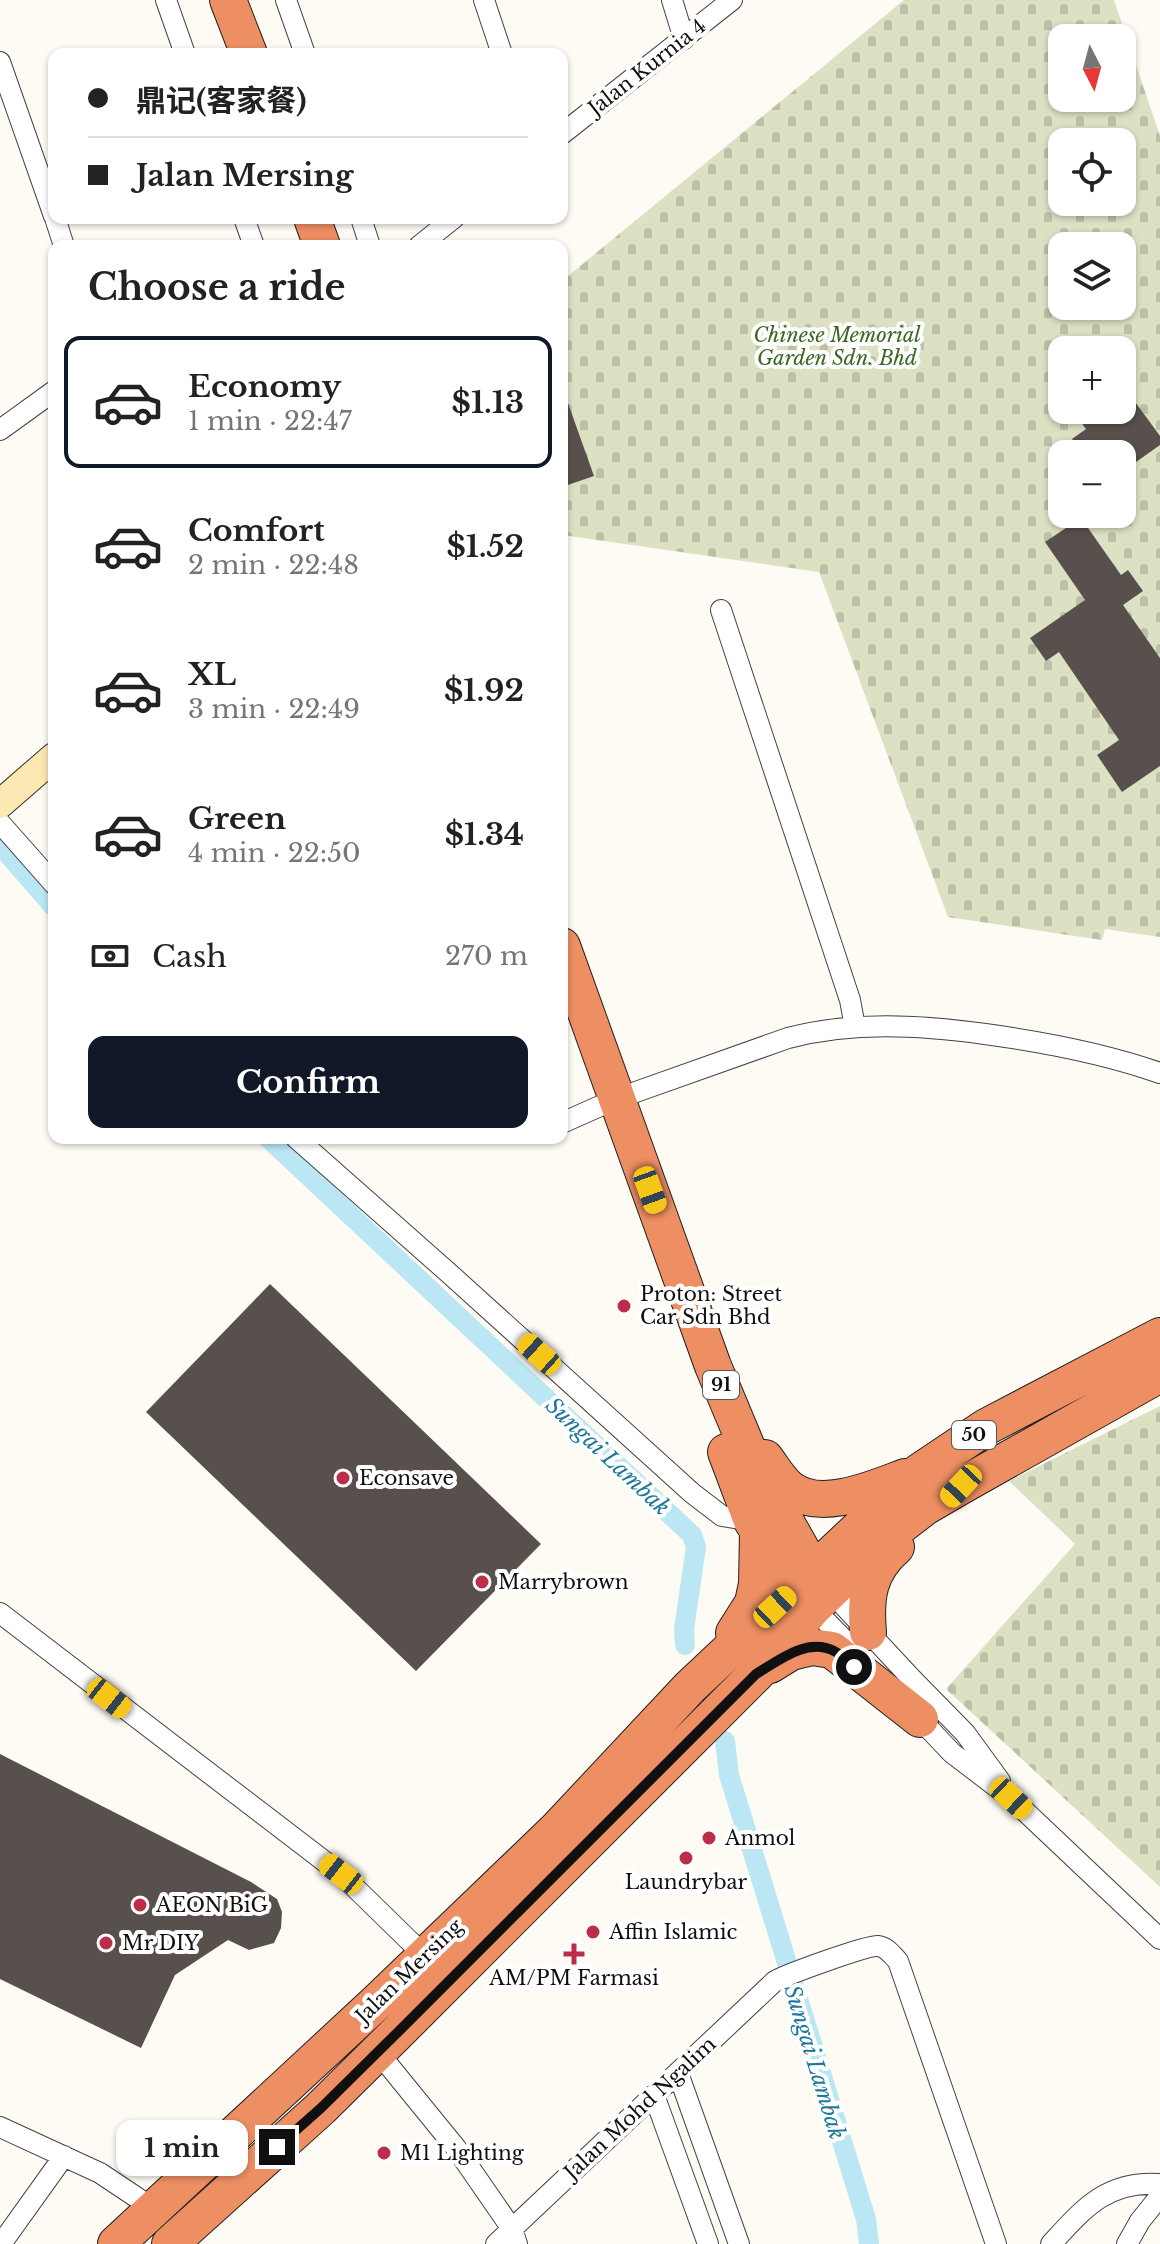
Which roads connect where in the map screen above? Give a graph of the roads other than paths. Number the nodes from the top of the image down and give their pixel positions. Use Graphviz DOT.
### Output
graph roads {
  1 [pos="166,0"];
  2 [pos="228,0"];
  3 [pos="286,0"];
  4 [pos="484,0"];
  5 [pos="672,0"];
  6 [pos="732,0"];
  7 [pos="684,39"];
  8 [pos="183,48"];
  9 [pos="247,48"];
  10 [pos="303,48"];
  11 [pos="500,48"];
  12 [pos="0,62"];
  13 [pos="568,129"];
  14 [pos="48,200"];
  15 [pos="446,224"];
  16 [pos="426,240"];
  17 [pos="48,395"];
  18 [pos="0,430"];
  19 [pos="721,610"];
  20 [pos="48,762"];
  21 [pos="0,804"];
  22 [pos="0,823"];
  23 [pos="48,877"];
  24 [pos="568,963"];
  25 [pos="855,1027"];
  26 [pos="1160,1073"];
  27 [pos="616,1099"];
  28 [pos="568,1120"];
  29 [pos="303,1144"];
  30 [pos="650,1190"];
  31 [pos="1160,1336"];
  32 [pos="713,1366"];
  33 [pos="1160,1374"];
  34 [pos="919,1472"];
  35 [pos="961,1486"];
  36 [pos="755,1527"];
  37 [pos="813,1589"];
  38 [pos="0,1613"];
  39 [pos="868,1632"];
  40 [pos="704,1674"];
  41 [pos="756,1674"];
  42 [pos="920,1719"];
  43 [pos="1011,1798"];
  44 [pos="1160,1939"];
  45 [pos="424,1955"];
  46 [pos="377,2051"];
  47 [pos="678,2073"];
  48 [pos="654,2095"];
  49 [pos="0,2127"];
  50 [pos="64,2156"];
  51 [pos="1160,2184"];
  52 [pos="1160,2196"];
  53 [pos="154,2209"];
  54 [pos="1160,2210"];
  55 [pos="1140,2221"];
  56 [pos="514,2236"];
  57 [pos="1,2244"];
  58 [pos="116,2244"];
  59 [pos="170,2244"];
  60 [pos="496,2244"];
  61 [pos="708,2244"];
  62 [pos="739,2244"];
  63 [pos="996,2244"];
  64 [pos="1051,2244"];
  65 [pos="1127,2244"];
  1 -- 8 [label="street"];
  2 -- 9 [label="highway"];
  3 -- 10 [label="street"];
  4 -- 11 [label="street"];
  5 -- 7 [label="street"];
  6 -- 7 [label="street, Jalan Kurnia 4"];
  7 -- 13 [label="street, Jalan Kurnia 4"];
  12 -- 14 [label="street"];
  15 -- 16 [label="street"];
  17 -- 18 [label="street"];
  19 -- 25 [label="street"];
  20 -- 21 [label="street"];
  22 -- 23 [label="street"];
  24 -- 27 [label="highway, 91"];
  25 -- 26 [label="street"];
  25 -- 27 [label="street"];
  27 -- 28 [label="street"];
  27 -- 30 [label="highway, 91"];
  29 -- 36 [label="street"];
  30 -- 32 [label="highway, 91"];
  30 -- 36 [label="highway, 91"];
  31 -- 34 [label="highway, Jalan Mersing / 50"];
  32 -- 34 [label="highway"];
  32 -- 37 [label="highway, 91"];
  33 -- 35 [label="highway, Jalan Mersing / 50"];
  34 -- 37 [label="highway, Jalan Mersing / 50"];
  35 -- 37 [label="highway, Jalan Mersing / 50"];
  35 -- 39 [label="highway"];
  36 -- 37 [label="highway, 91"];
  36 -- 40 [label="highway"];
  37 -- 39 [label="street"];
  37 -- 40 [label="highway, Jalan Mersing / 50"];
  37 -- 41 [label="highway, Jalan Mersing / 50"];
  37 -- 42 [label="street"];
  38 -- 45 [label="street"];
  39 -- 43 [label="street"];
  40 -- 45 [label="highway, Jalan Mersing / 50"];
  41 -- 42 [label="highway"];
  41 -- 46 [label="highway, Jalan Mersing / 50"];
  42 -- 43 [label="street"];
  43 -- 44 [label="street"];
  45 -- 53 [label="highway, Jalan Mersing / 50"];
  46 -- 56 [label="street"];
  46 -- 59 [label="highway, Jalan Mersing / 50"];
  47 -- 48 [label="street, Jalan Mohd Ngalim"];
  47 -- 62 [label="street"];
  47 -- 63 [label="street, Jalan Mohd Ngalim"];
  48 -- 56 [label="street, Jalan Mohd Ngalim"];
  48 -- 61 [label="street"];
  49 -- 50 [label="street"];
  50 -- 53 [label="street"];
  50 -- 57 [label="street"];
  51 -- 64 [label="street"];
  52 -- 55 [label="street"];
  53 -- 58 [label="highway, Jalan Mersing / 50"];
  54 -- 55 [label="street"];
  55 -- 65 [label="street"];
  56 -- 60 [label="street, Jalan Mohd Ngalim"];
}
